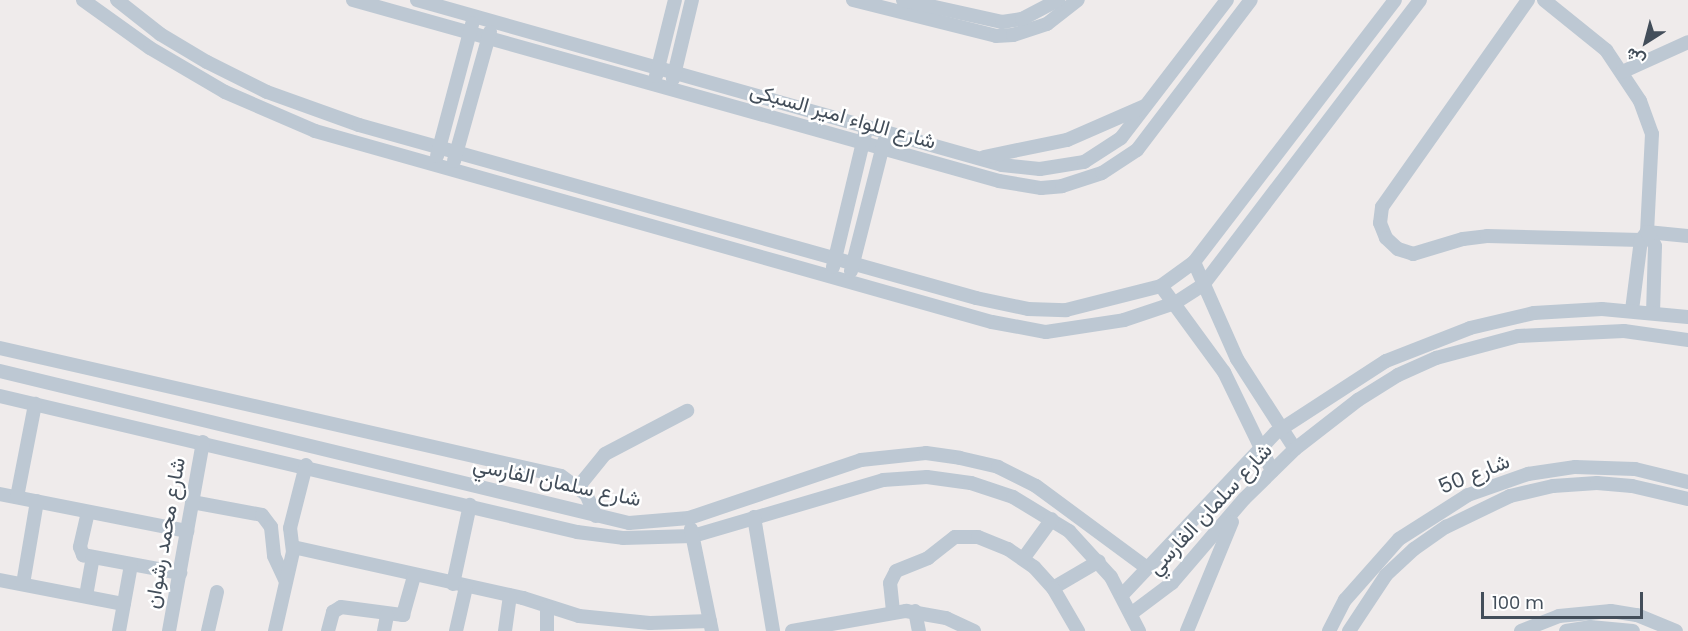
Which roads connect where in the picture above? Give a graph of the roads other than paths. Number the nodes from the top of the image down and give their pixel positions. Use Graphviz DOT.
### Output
graph roads {
  1 [pos="83,0"];
  2 [pos="117,0"];
  3 [pos="353,0"];
  4 [pos="417,0"];
  5 [pos="675,0"];
  6 [pos="692,0"];
  7 [pos="853,0"];
  8 [pos="903,0"];
  9 [pos="1058,0"];
  10 [pos="1078,0"];
  11 [pos="1227,0"];
  12 [pos="1251,0"];
  13 [pos="1395,0"];
  14 [pos="1420,0"];
  15 [pos="1528,0"];
  16 [pos="1544,0"];
  17 [pos="475,16"];
  18 [pos="493,21"];
  19 [pos="470,33"];
  20 [pos="489,39"];
  21 [pos="1688,42"];
  22 [pos="658,68"];
  23 [pos="1622,72"];
  24 [pos="674,73"];
  25 [pos="654,85"];
  26 [pos="670,90"];
  27 [pos="1149,103"];
  28 [pos="866,127"];
  29 [pos="886,132"];
  30 [pos="862,144"];
  31 [pos="439,147"];
  32 [pos="882,149"];
  33 [pos="457,152"];
  34 [pos="979,158"];
  35 [pos="434,167"];
  36 [pos="451,171"];
  37 [pos="1644,236"];
  38 [pos="1688,236"];
  39 [pos="835,259"];
  40 [pos="1194,262"];
  41 [pos="853,264"];
  42 [pos="830,277"];
  43 [pos="848,282"];
  44 [pos="1203,285"];
  45 [pos="1161,286"];
  46 [pos="1175,303"];
  47 [pos="1632,310"];
  48 [pos="1653,312"];
  49 [pos="1688,318"];
  50 [pos="1688,339"];
  51 [pos="0,348"];
  52 [pos="0,371"];
  53 [pos="0,396"];
  54 [pos="35,404"];
  55 [pos="687,411"];
  56 [pos="1280,429"];
  57 [pos="203,442"];
  58 [pos="1262,447"];
  59 [pos="1295,449"];
  60 [pos="306,465"];
  61 [pos="1272,471"];
  62 [pos="1506,481"];
  63 [pos="1688,482"];
  64 [pos="579,486"];
  65 [pos="0,494"];
  66 [pos="1510,496"];
  67 [pos="17,497"];
  68 [pos="1244,499"];
  69 [pos="1688,499"];
  70 [pos="37,501"];
  71 [pos="192,502"];
  72 [pos="470,505"];
  73 [pos="88,512"];
  74 [pos="597,516"];
  75 [pos="754,517"];
  76 [pos="689,518"];
  77 [pos="1052,519"];
  78 [pos="187,531"];
  79 [pos="693,536"];
  80 [pos="293,547"];
  81 [pos="93,558"];
  82 [pos="1023,559"];
  83 [pos="1099,561"];
  84 [pos="131,565"];
  85 [pos="1146,567"];
  86 [pos="180,573"];
  87 [pos="414,576"];
  88 [pos="0,580"];
  89 [pos="285,580"];
  90 [pos="23,585"];
  91 [pos="460,586"];
  92 [pos="1053,588"];
  93 [pos="217,592"];
  94 [pos="1123,594"];
  95 [pos="510,595"];
  96 [pos="86,596"];
  97 [pos="124,604"];
  98 [pos="547,607"];
  99 [pos="893,611"];
  100 [pos="915,611"];
  101 [pos="1132,613"];
  102 [pos="387,615"];
  103 [pos="602,625"];
  104 [pos="711,626"];
  105 [pos="651,627"];
  106 [pos="119,631"];
  107 [pos="168,631"];
  108 [pos="208,631"];
  109 [pos="275,631"];
  110 [pos="328,631"];
  111 [pos="384,631"];
  112 [pos="456,631"];
  113 [pos="506,631"];
  114 [pos="548,631"];
  115 [pos="773,631"];
  116 [pos="797,631"];
  117 [pos="919,631"];
  118 [pos="974,631"];
  119 [pos="1078,631"];
  120 [pos="1139,631"];
  121 [pos="1187,631"];
  122 [pos="1329,631"];
  123 [pos="1349,631"];
  124 [pos="1521,631"];
  125 [pos="1566,631"];
  126 [pos="1633,631"];
  127 [pos="1676,631"];
  1 -- 35 [label="street"];
  2 -- 31 [label="street"];
  3 -- 19 [label="street, شارع اللواء امير السبكى"];
  4 -- 17 [label="street, شارع اللواء امير السبكى"];
  5 -- 22 [label="street"];
  6 -- 24 [label="street"];
  7 -- 10 [label="street"];
  8 -- 9 [label="street"];
  11 -- 27 [label="street, شارع اللواء امير السبكى"];
  12 -- 32 [label="street, شارع اللواء امير السبكى"];
  13 -- 40 [label="street"];
  14 -- 44 [label="street"];
  15 -- 37 [label="street"];
  16 -- 23 [label="street"];
  17 -- 18 [label="street, شارع اللواء امير السبكى"];
  17 -- 19 [label="street"];
  18 -- 20 [label="street"];
  18 -- 22 [label="street, شارع اللواء امير السبكى"];
  19 -- 20 [label="street, شارع اللواء امير السبكى"];
  19 -- 31 [label="street"];
  20 -- 25 [label="street, شارع اللواء امير السبكى"];
  20 -- 33 [label="street"];
  21 -- 23 [label="street"];
  22 -- 24 [label="street, شارع اللواء امير السبكى"];
  22 -- 25 [label="street"];
  23 -- 37 [label="street"];
  24 -- 26 [label="street"];
  24 -- 28 [label="street, شارع اللواء امير السبكى"];
  25 -- 26 [label="street, شارع اللواء امير السبكى"];
  26 -- 30 [label="street, شارع اللواء امير السبكى"];
  27 -- 34 [label="street"];
  27 -- 34 [label="street, شارع اللواء امير السبكى"];
  28 -- 29 [label="street, شارع اللواء امير السبكى"];
  28 -- 30 [label="street"];
  29 -- 32 [label="street"];
  29 -- 34 [label="street, شارع اللواء امير السبكى"];
  30 -- 32 [label="street, شارع اللواء امير السبكى"];
  30 -- 39 [label="street"];
  31 -- 33 [label="street"];
  31 -- 35 [label="street"];
  32 -- 41 [label="street"];
  33 -- 36 [label="street"];
  33 -- 39 [label="street"];
  35 -- 36 [label="street"];
  36 -- 42 [label="street"];
  37 -- 38 [label="street"];
  37 -- 47 [label="street"];
  37 -- 48 [label="street"];
  39 -- 41 [label="street"];
  39 -- 42 [label="street"];
  40 -- 44 [label="street"];
  40 -- 45 [label="street"];
  41 -- 43 [label="street"];
  41 -- 45 [label="street"];
  42 -- 43 [label="street"];
  43 -- 46 [label="street"];
  44 -- 46 [label="street"];
  44 -- 56 [label="street"];
  45 -- 46 [label="street"];
  46 -- 58 [label="street"];
  47 -- 48 [label="street, شارع سلمان الفارسي"];
  47 -- 56 [label="street, شارع سلمان الفارسي"];
  48 -- 49 [label="street, شارع سلمان الفارسي"];
  50 -- 59 [label="street, شارع سلمان الفارسي"];
  51 -- 64 [label="street"];
  52 -- 74 [label="street, شارع سلمان الفارسي"];
  53 -- 54 [label="street, شارع سلمان الفارسي"];
  54 -- 57 [label="street, شارع سلمان الفارسي"];
  54 -- 67 [label="street"];
  55 -- 64 [label="street"];
  56 -- 58 [label="street, شارع سلمان الفارسي"];
  56 -- 59 [label="street"];
  57 -- 60 [label="street, شارع سلمان الفارسي"];
  57 -- 71 [label="street, شارع محمد رشوان"];
  58 -- 61 [label="street"];
  58 -- 85 [label="street, شارع سلمان الفارسي"];
  59 -- 61 [label="street, شارع سلمان الفارسي"];
  60 -- 72 [label="street, شارع سلمان الفارسي"];
  60 -- 80 [label="street"];
  61 -- 68 [label="street, شارع سلمان الفارسي"];
  62 -- 63 [label="street, شارع 50"];
  62 -- 66 [label="street"];
  62 -- 122 [label="street, شارع 50"];
  64 -- 74 [label="street"];
  65 -- 67 [label="street"];
  66 -- 69 [label="street, شارع 50"];
  66 -- 123 [label="street, شارع 50"];
  67 -- 70 [label="street"];
  68 -- 101 [label="street, شارع سلمان الفارسي"];
  68 -- 121 [label="street"];
  70 -- 73 [label="street"];
  70 -- 90 [label="street"];
  71 -- 78 [label="street, شارع محمد رشوان"];
  71 -- 89 [label="street"];
  72 -- 79 [label="street, شارع سلمان الفارسي"];
  72 -- 91 [label="street"];
  73 -- 78 [label="street"];
  73 -- 81 [label="street"];
  74 -- 76 [label="street, شارع سلمان الفارسي"];
  75 -- 77 [label="street, شارع سلمان الفارسي"];
  75 -- 79 [label="street, شارع سلمان الفارسي"];
  75 -- 115 [label="street"];
  76 -- 79 [label="street"];
  76 -- 85 [label="street, شارع سلمان الفارسي"];
  77 -- 82 [label="street"];
  77 -- 83 [label="street, شارع سلمان الفارسي"];
  78 -- 86 [label="street, شارع محمد رشوان"];
  79 -- 104 [label="street"];
  80 -- 87 [label="street"];
  80 -- 89 [label="street"];
  81 -- 84 [label="street"];
  81 -- 96 [label="street"];
  82 -- 92 [label="street"];
  82 -- 99 [label="street"];
  83 -- 92 [label="street"];
  83 -- 94 [label="street, شارع سلمان الفارسي"];
  84 -- 86 [label="street"];
  84 -- 97 [label="street"];
  85 -- 94 [label="street, شارع سلمان الفارسي"];
  86 -- 107 [label="street, شارع محمد رشوان"];
  87 -- 91 [label="street"];
  87 -- 102 [label="street"];
  88 -- 90 [label="street"];
  89 -- 109 [label="street"];
  90 -- 96 [label="street"];
  91 -- 95 [label="street"];
  91 -- 112 [label="street"];
  92 -- 119 [label="street"];
  93 -- 108 [label="street"];
  94 -- 101 [label="street, شارع سلمان الفارسي"];
  95 -- 98 [label="street"];
  95 -- 113 [label="street"];
  96 -- 97 [label="street"];
  97 -- 106 [label="street"];
  98 -- 103 [label="street"];
  98 -- 114 [label="street"];
  99 -- 100 [label="street"];
  99 -- 116 [label="street"];
  100 -- 117 [label="street"];
  100 -- 118 [label="street"];
  101 -- 120 [label="street, شارع سلمان الفارسي"];
  102 -- 110 [label="street"];
  102 -- 111 [label="street"];
  103 -- 105 [label="street"];
  104 -- 105 [label="street"];
  124 -- 127 [label="street"];
  125 -- 126 [label="street"];
}
